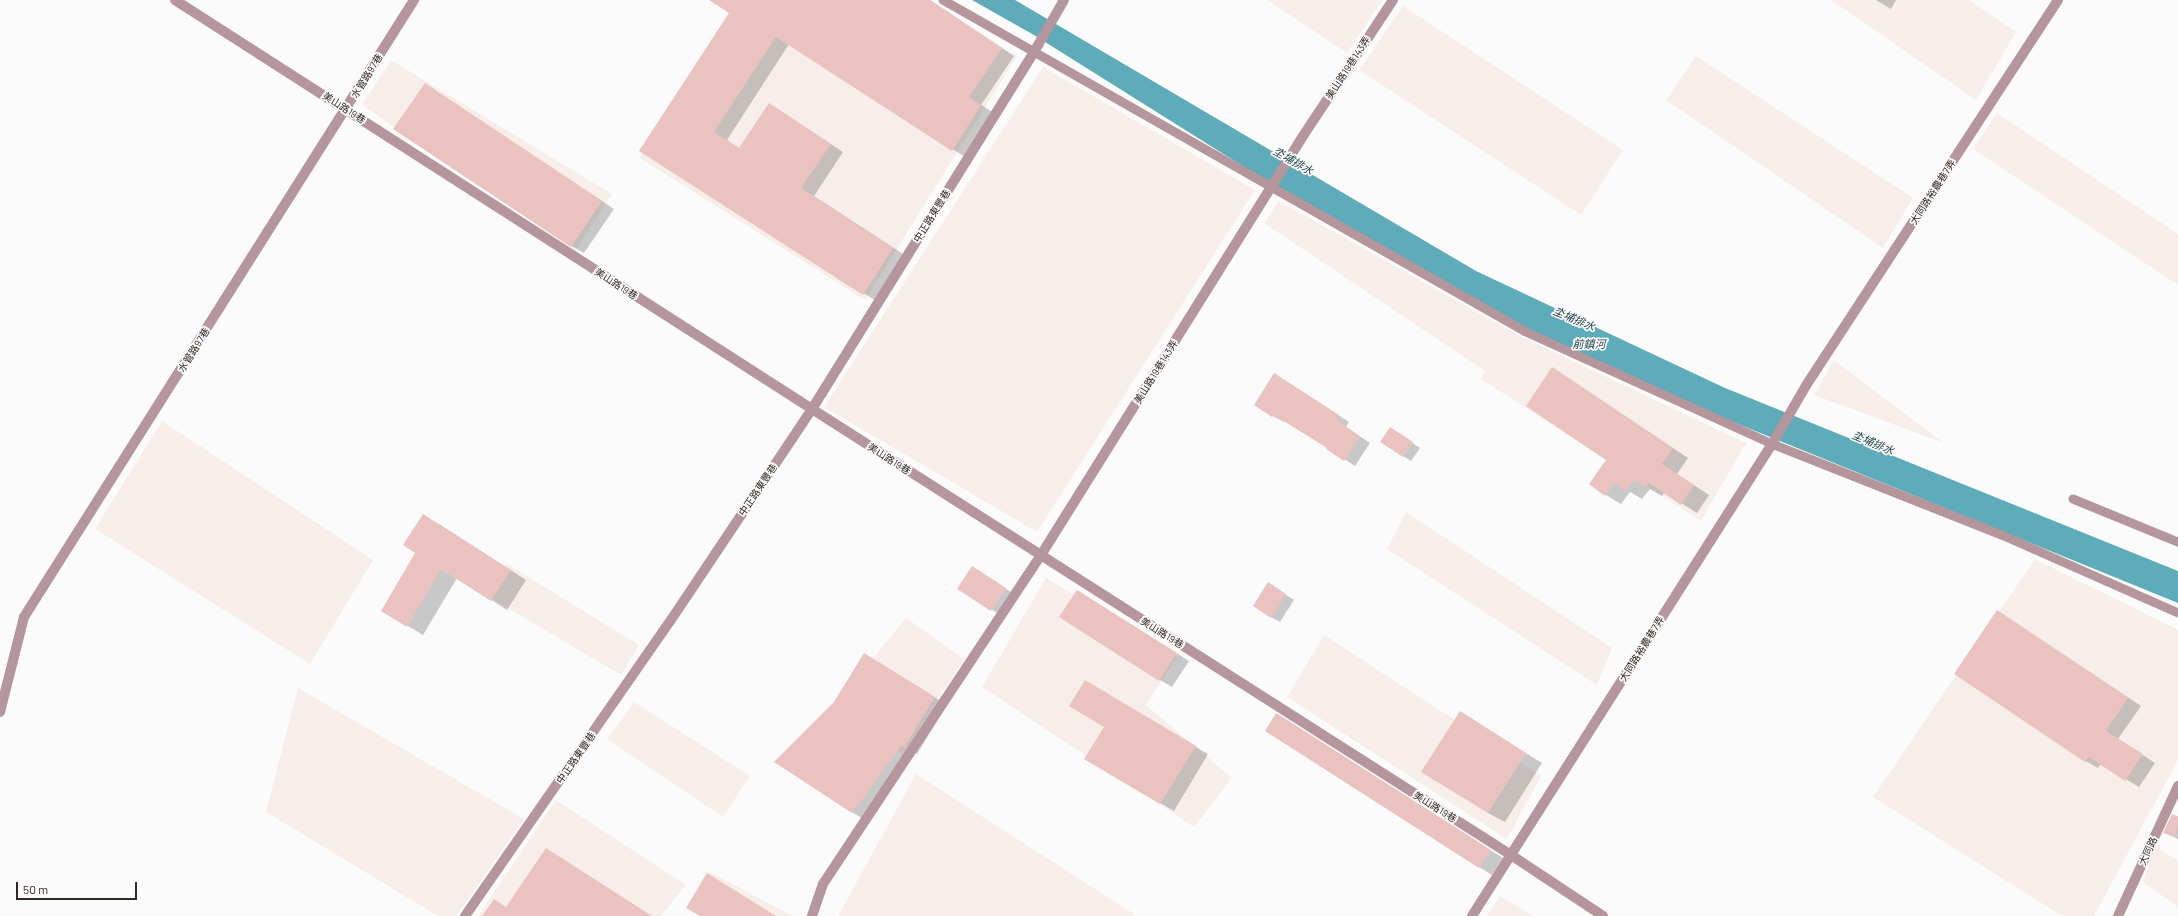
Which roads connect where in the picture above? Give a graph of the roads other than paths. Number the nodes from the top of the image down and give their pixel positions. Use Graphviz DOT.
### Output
graph roads {
  1 [pos="175,0"];
  2 [pos="414,0"];
  3 [pos="943,0"];
  4 [pos="1064,0"];
  5 [pos="1393,0"];
  6 [pos="2058,0"];
  7 [pos="1034,52"];
  8 [pos="346,110"];
  9 [pos="1271,188"];
  10 [pos="812,409"];
  11 [pos="1772,444"];
  12 [pos="2073,499"];
  13 [pos="2178,542"];
  14 [pos="1041,556"];
  15 [pos="2178,613"];
  16 [pos="0,712"];
  17 [pos="2178,786"];
  18 [pos="1511,855"];
  19 [pos="465,916"];
  20 [pos="812,916"];
  21 [pos="1472,916"];
  22 [pos="1603,916"];
  23 [pos="2118,916"];
  1 -- 8 [label="street, 美山路19巷"];
  2 -- 8 [label="street, 水管路97巷"];
  3 -- 7 [label="lane"];
  4 -- 7 [label="street, 中正路東豐巷"];
  5 -- 9 [label="street, 美山路19巷143弄"];
  6 -- 11 [label="street, 大同路裕農巷7弄"];
  7 -- 9 [label="lane"];
  7 -- 10 [label="street, 中正路東豐巷"];
  8 -- 10 [label="street, 美山路19巷"];
  8 -- 16 [label="street, 水管路97巷"];
  9 -- 11 [label="lane"];
  9 -- 14 [label="street, 美山路19巷143弄"];
  10 -- 14 [label="street, 美山路19巷"];
  10 -- 19 [label="street, 中正路東豐巷"];
  11 -- 15 [label="lane"];
  11 -- 18 [label="street, 大同路裕農巷7弄"];
  12 -- 13 [label="lane"];
  14 -- 18 [label="street, 美山路19巷"];
  14 -- 20 [label="street"];
  17 -- 23 [label="street, 大同路"];
  18 -- 21 [label="street, 大同路裕農巷7弄"];
  18 -- 22 [label="street, 美山路19巷"];
}
